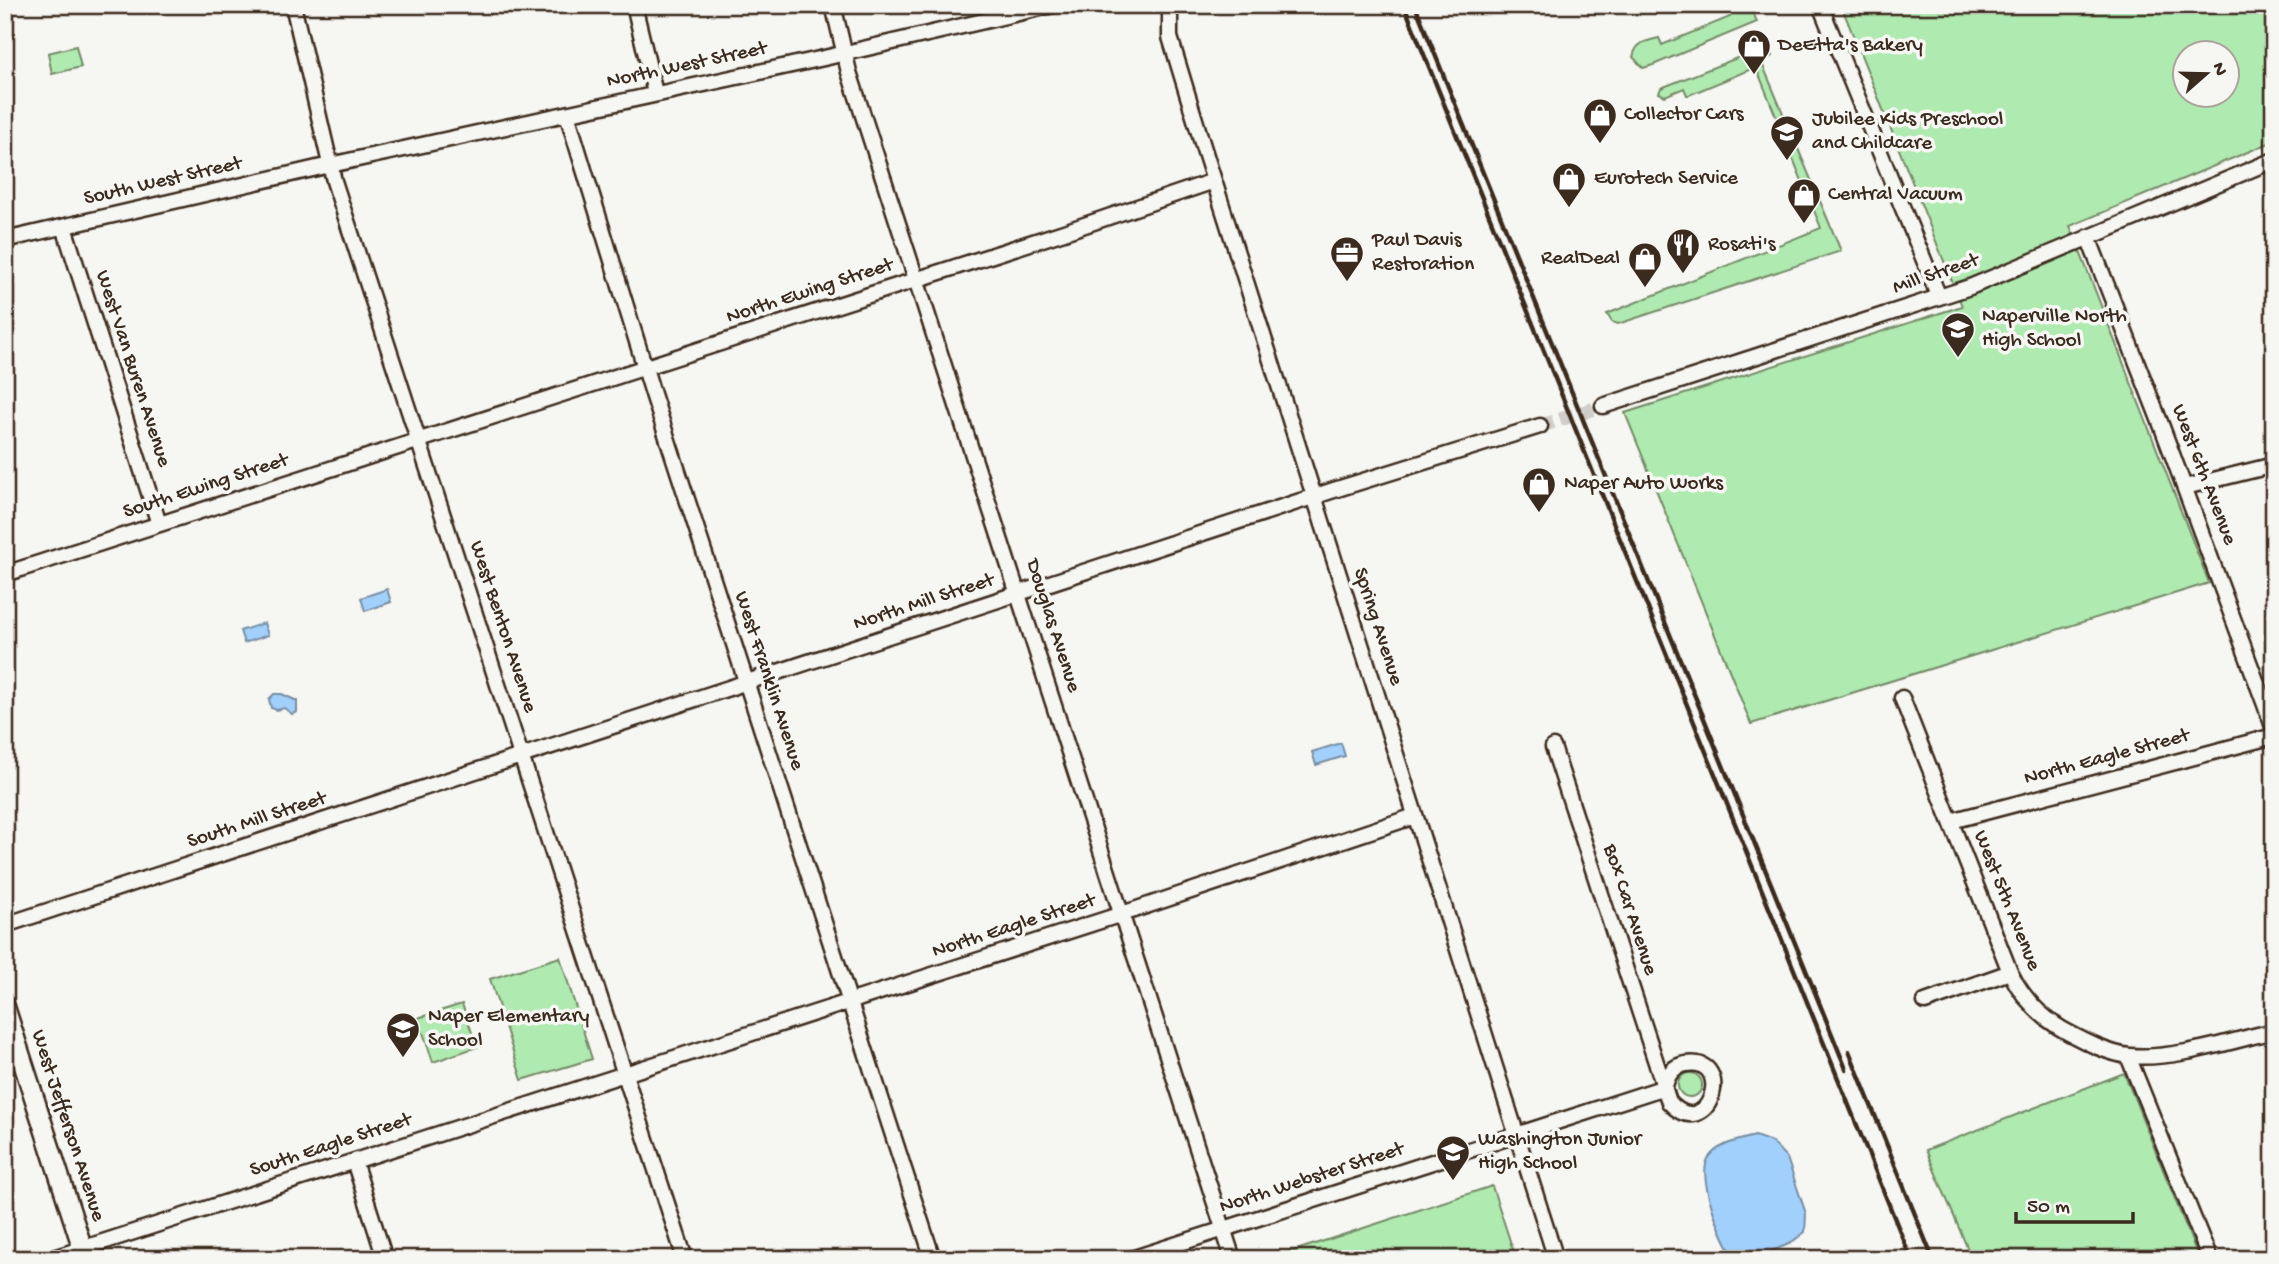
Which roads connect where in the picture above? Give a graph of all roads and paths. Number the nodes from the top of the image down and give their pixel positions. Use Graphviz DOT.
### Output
graph roads {
  1 [pos="293,5"];
  2 [pos="634,5"];
  3 [pos="833,5"];
  4 [pos="1053,5"];
  5 [pos="1170,5"];
  6 [pos="1820,5"];
  7 [pos="844,53"];
  8 [pos="655,93"];
  9 [pos="567,114"];
  10 [pos="2274,160"];
  11 [pos="330,165"];
  12 [pos="1214,181"];
  13 [pos="64,227"];
  14 [pos="2088,237"];
  15 [pos="5,240"];
  16 [pos="917,279"];
  17 [pos="1939,297"];
  18 [pos="646,367"];
  19 [pos="1603,406"];
  20 [pos="1539,426"];
  21 [pos="419,440"];
  22 [pos="2274,465"];
  23 [pos="2185,487"];
  24 [pos="1314,498"];
  25 [pos="159,524"];
  26 [pos="5,574"];
  27 [pos="1019,594"];
  28 [pos="746,683"];
  29 [pos="1902,698"];
  30 [pos="2274,729"];
  31 [pos="2274,736"];
  32 [pos="1553,747"];
  33 [pos="522,756"];
  34 [pos="1415,816"];
  35 [pos="1951,821"];
  36 [pos="1122,914"];
  37 [pos="5,925"];
  38 [pos="2010,972"];
  39 [pos="849,1002"];
  40 [pos="1925,1002"];
  41 [pos="5,1007"];
  42 [pos="2274,1031"];
  43 [pos="2128,1056"];
  44 [pos="625,1073"];
  45 [pos="1665,1087"];
  46 [pos="1516,1134"];
  47 [pos="354,1161"];
  48 [pos="1224,1230"];
  49 [pos="84,1254"];
  50 [pos="50,1259"];
  51 [pos="385,1259"];
  52 [pos="685,1259"];
  53 [pos="933,1259"];
  54 [pos="1131,1259"];
  55 [pos="1234,1259"];
  56 [pos="1556,1259"];
  57 [pos="2210,1259"];
  1 -- 11 [label="street, West Benton Avenue"];
  2 -- 8 [label="street"];
  3 -- 7 [label="street, Douglas Avenue"];
  4 -- 7 [label="street, North West Street"];
  5 -- 12 [label="street, Spring Avenue"];
  6 -- 17 [label="street"];
  7 -- 8 [label="street, North West Street"];
  7 -- 16 [label="street, Douglas Avenue"];
  8 -- 9 [label="street, North West Street"];
  9 -- 11 [label="street, North West Street"];
  9 -- 18 [label="street, West Franklin Avenue"];
  10 -- 14 [label="street, Mill Street"];
  11 -- 13 [label="street, South West Street"];
  11 -- 21 [label="street, West Benton Avenue"];
  12 -- 16 [label="street, North Ewing Street"];
  12 -- 24 [label="street, Spring Avenue"];
  13 -- 15 [label="street, South West Street"];
  13 -- 25 [label="street, West Van Buren Avenue"];
  14 -- 17 [label="street, Mill Street"];
  14 -- 23 [label="street, West 6th Avenue"];
  16 -- 18 [label="street, North Ewing Street"];
  16 -- 27 [label="street, Douglas Avenue"];
  17 -- 19 [label="street, Mill Street"];
  18 -- 21 [label="street, North Ewing Street"];
  18 -- 28 [label="street, West Franklin Avenue"];
  20 -- 24 [label="street, North Mill Street"];
  21 -- 25 [label="street, South Ewing Street"];
  21 -- 33 [label="street, West Benton Avenue"];
  22 -- 23 [label="street"];
  23 -- 30 [label="street, West 6th Avenue"];
  24 -- 27 [label="street, North Mill Street"];
  24 -- 34 [label="street, Spring Avenue"];
  25 -- 26 [label="street, South Ewing Street"];
  27 -- 28 [label="street, North Mill Street"];
  27 -- 36 [label="street, Douglas Avenue"];
  28 -- 33 [label="street, North Mill Street"];
  28 -- 39 [label="street, West Franklin Avenue"];
  29 -- 35 [label="street, West 5th Avenue"];
  31 -- 35 [label="street, North Eagle Street"];
  32 -- 45 [label="street, Box Car Avenue"];
  33 -- 37 [label="street, South Mill Street"];
  33 -- 44 [label="street, West Benton Avenue"];
  34 -- 36 [label="street, North Eagle Street"];
  34 -- 46 [label="street, Spring Avenue"];
  35 -- 38 [label="street, West 5th Avenue"];
  36 -- 39 [label="street, North Eagle Street"];
  36 -- 48 [label="street, Douglas Avenue"];
  38 -- 40 [label="street"];
  38 -- 43 [label="street, West 5th Avenue"];
  39 -- 44 [label="street, North Eagle Street"];
  39 -- 53 [label="street, West Franklin Avenue"];
  41 -- 49 [label="street, West Jefferson Avenue"];
  42 -- 43 [label="street"];
  43 -- 57 [label="street"];
  44 -- 47 [label="street, South Eagle Street"];
  44 -- 52 [label="street, West Benton Avenue"];
  45 -- 46 [label="street, North Webster Street"];
  46 -- 48 [label="street, North Webster Street"];
  46 -- 56 [label="street, Spring Avenue"];
  47 -- 49 [label="street, South Eagle Street"];
  47 -- 51 [label="street"];
  48 -- 54 [label="street, North Webster Street"];
  48 -- 55 [label="street, Douglas Avenue"];
  49 -- 50 [label="street, South Eagle Street"];
}
